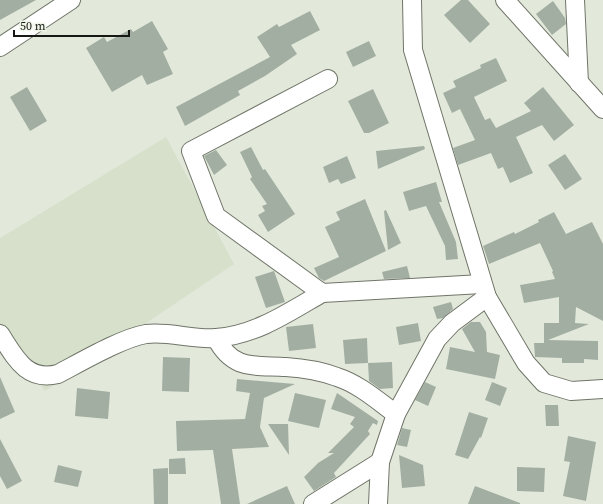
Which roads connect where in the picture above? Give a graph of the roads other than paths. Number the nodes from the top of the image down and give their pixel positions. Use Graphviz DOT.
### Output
graph roads {
  1 [pos="71,0"];
  2 [pos="505,0"];
  3 [pos="575,0"];
  4 [pos="414,1"];
  5 [pos="0,47"];
  6 [pos="328,79"];
  7 [pos="580,83"];
  8 [pos="603,109"];
  9 [pos="484,290"];
  10 [pos="322,293"];
  11 [pos="0,334"];
  12 [pos="216,338"];
  13 [pos="603,389"];
  14 [pos="396,414"];
  15 [pos="380,462"];
  16 [pos="313,504"];
  17 [pos="378,504"];
  1 -- 5 [label="street"];
  2 -- 7 [label="street"];
  3 -- 7 [label="street"];
  4 -- 9 [label="street"];
  6 -- 10 [label="street"];
  7 -- 8 [label="street"];
  9 -- 10 [label="street"];
  9 -- 13 [label="street"];
  9 -- 14 [label="street"];
  10 -- 12 [label="street"];
  11 -- 12 [label="street"];
  12 -- 14 [label="street"];
  14 -- 15 [label="street"];
  15 -- 16 [label="street"];
  15 -- 17 [label="street"];
}
